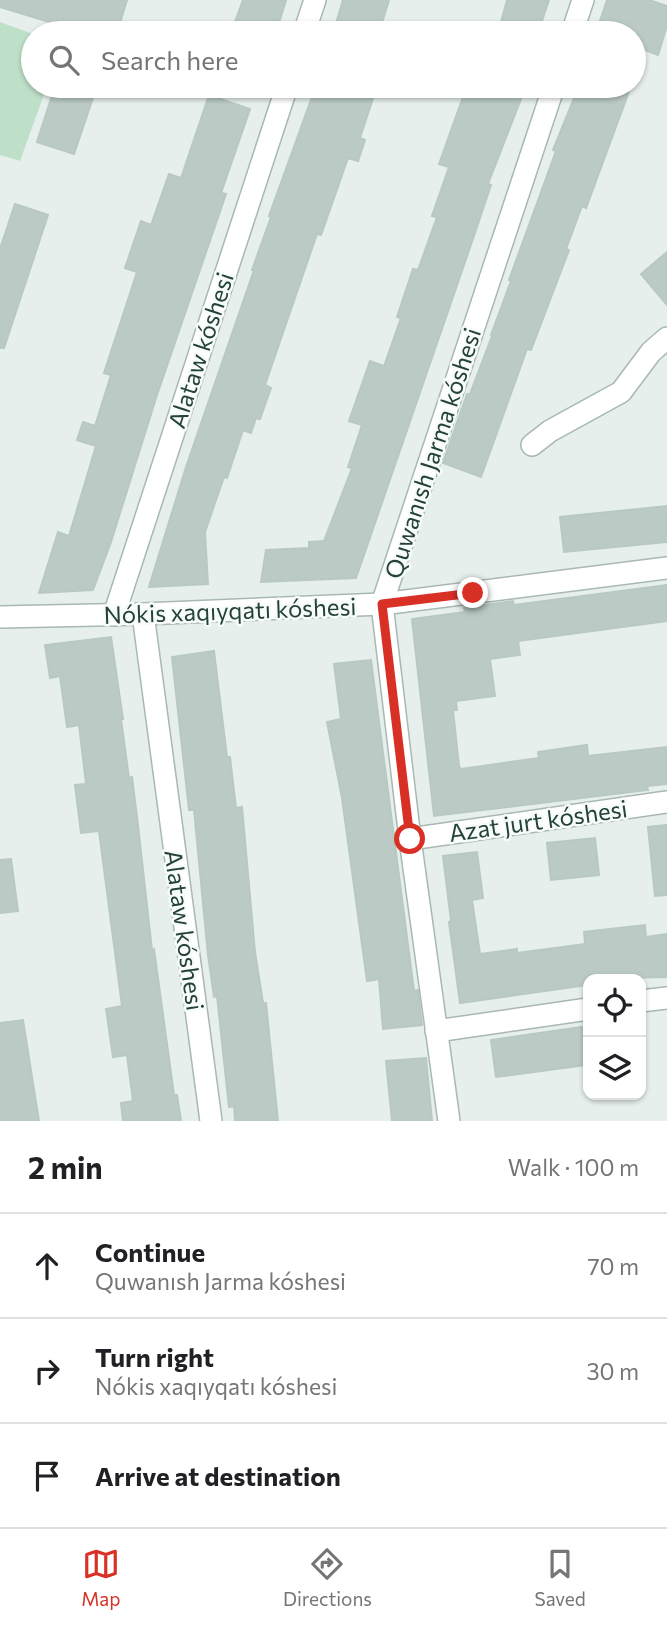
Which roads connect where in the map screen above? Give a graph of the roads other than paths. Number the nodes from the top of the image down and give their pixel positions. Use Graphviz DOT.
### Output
graph roads {
  1 [pos="314,0"];
  2 [pos="583,0"];
  3 [pos="308,21"];
  4 [pos="576,21"];
  5 [pos="282,98"];
  6 [pos="550,98"];
  7 [pos="667,338"];
  8 [pos="532,445"];
  9 [pos="667,568"];
  10 [pos="382,604"];
  11 [pos="144,614"];
  12 [pos="114,615"];
  13 [pos="0,617"];
  14 [pos="667,802"];
  15 [pos="410,839"];
  16 [pos="667,998"];
  17 [pos="646,1000"];
  18 [pos="583,1010"];
  19 [pos="436,1031"];
  20 [pos="211,1121"];
  21 [pos="449,1121"];
  1 -- 3 [label="street"];
  2 -- 4 [label="street"];
  5 -- 12 [label="street, Alataw kóshesi"];
  6 -- 10 [label="street, Quwanısh Jarma kóshesi"];
  7 -- 8 [label="street"];
  9 -- 10 [label="street, Nókis xaqıyqatı kóshesi"];
  10 -- 11 [label="street, Nókis xaqıyqatı kóshesi"];
  10 -- 15 [label="street, Quwanısh Jarma kóshesi"];
  11 -- 12 [label="street, Nókis xaqıyqatı kóshesi"];
  11 -- 20 [label="street, Alataw kóshesi"];
  12 -- 13 [label="street, Nókis xaqıyqatı kóshesi"];
  14 -- 15 [label="street, Azat jurt kóshesi"];
  15 -- 19 [label="street, Quwanısh Jarma kóshesi"];
  16 -- 17 [label="street"];
  18 -- 19 [label="street"];
  19 -- 21 [label="street, Quwanısh Jarma kóshesi"];
}
